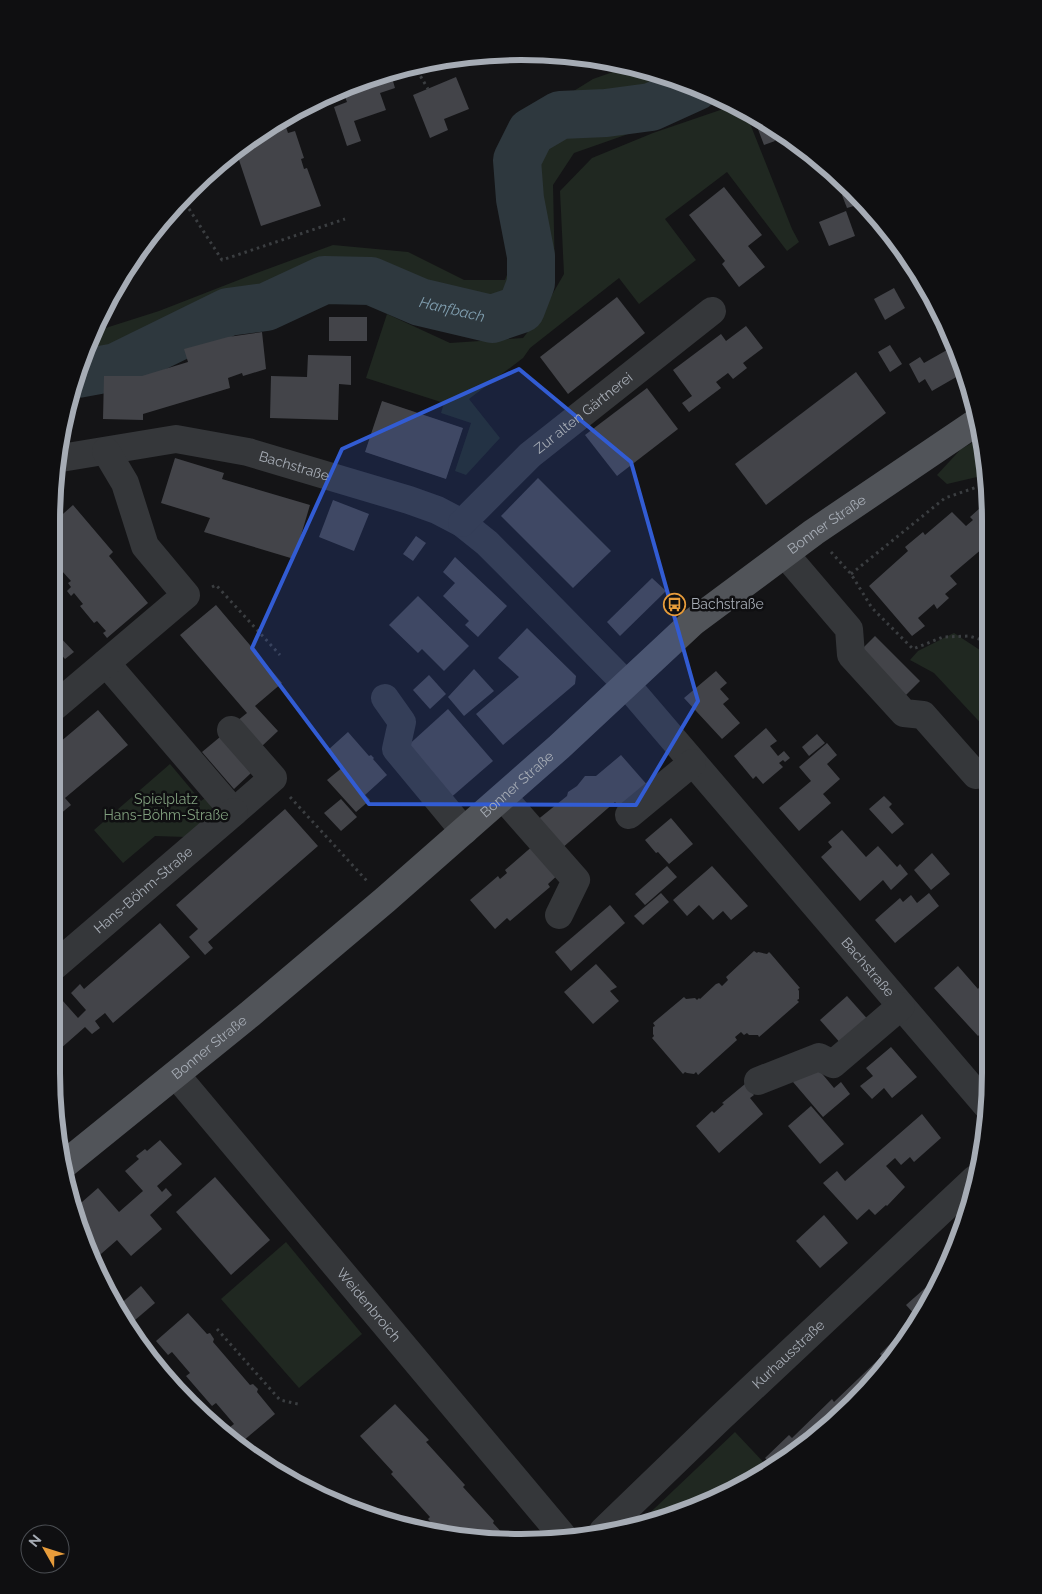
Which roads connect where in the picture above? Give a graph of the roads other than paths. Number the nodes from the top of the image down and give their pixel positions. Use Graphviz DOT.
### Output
graph roads {
  1 [pos="712,311"];
  2 [pos="972,425"];
  3 [pos="106,451"];
  4 [pos="65,457"];
  5 [pos="462,523"];
  6 [pos="785,554"];
  7 [pos="106,663"];
  8 [pos="626,684"];
  9 [pos="385,698"];
  10 [pos="60,702"];
  11 [pos="231,730"];
  12 [pos="692,763"];
  13 [pos="976,775"];
  14 [pos="503,797"];
  15 [pos="234,812"];
  16 [pos="629,815"];
  17 [pos="464,831"];
  18 [pos="559,915"];
  19 [pos="60,961"];
  20 [pos="901,1006"];
  21 [pos="176,1075"];
  22 [pos="758,1081"];
  23 [pos="981,1099"];
  24 [pos="69,1161"];
  25 [pos="967,1186"];
  26 [pos="610,1525"];
  27 [pos="560,1532"];
  1 -- 5 [label="street, Zur alten Gärtnerei"];
  2 -- 6 [label="main road, Bonner Straße"];
  3 -- 4 [label="street, Bachstraße"];
  3 -- 5 [label="street, Bachstraße"];
  3 -- 7 [label="street"];
  5 -- 8 [label="street, Bachstraße"];
  6 -- 8 [label="main road, Bonner Straße"];
  6 -- 13 [label="street"];
  7 -- 10 [label="street"];
  7 -- 15 [label="street"];
  8 -- 12 [label="street, Bachstraße"];
  8 -- 14 [label="main road, Bonner Straße"];
  9 -- 17 [label="street"];
  11 -- 15 [label="street, Hans-Böhm-Straße"];
  12 -- 16 [label="street"];
  12 -- 20 [label="street, Bachstraße"];
  14 -- 17 [label="main road, Bonner Straße"];
  14 -- 18 [label="street"];
  15 -- 19 [label="street, Hans-Böhm-Straße"];
  17 -- 21 [label="main road, Bonner Straße"];
  20 -- 22 [label="street"];
  20 -- 23 [label="street, Bachstraße"];
  21 -- 24 [label="main road, Bonner Straße"];
  21 -- 27 [label="street, Weidenbroich"];
  25 -- 26 [label="street, Kurhausstraße"];
}
